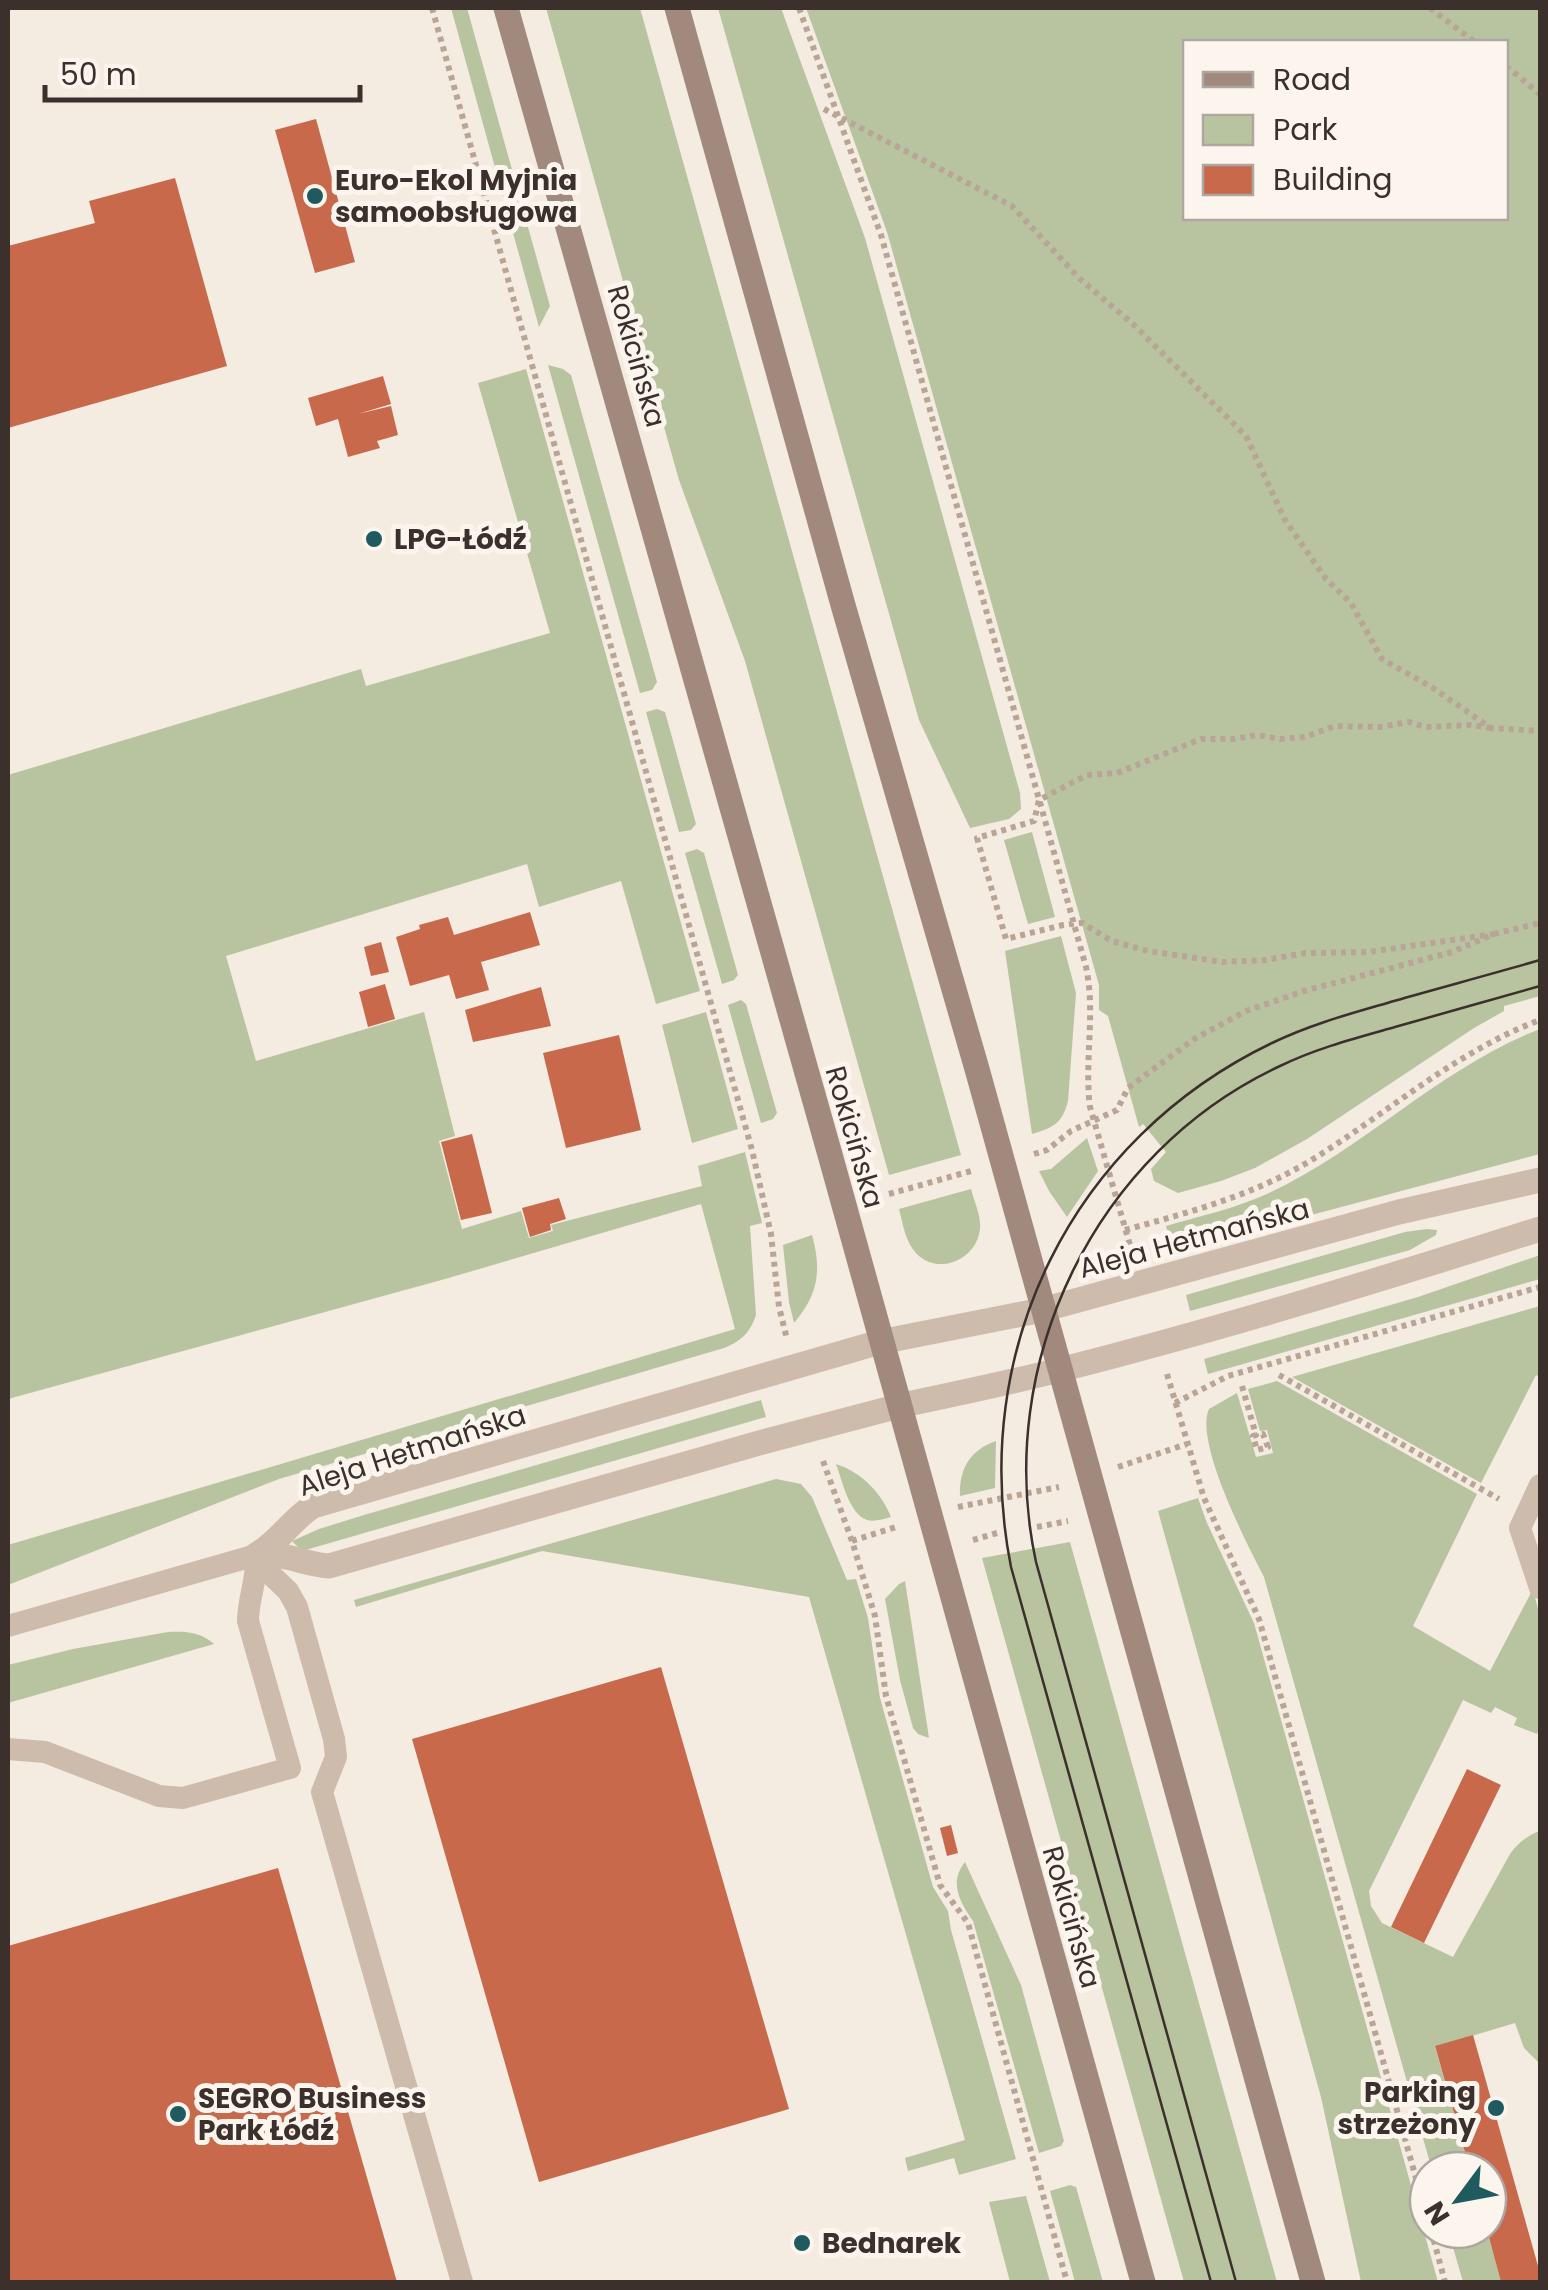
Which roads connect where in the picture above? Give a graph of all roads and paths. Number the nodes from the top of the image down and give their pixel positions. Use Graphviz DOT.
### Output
graph roads {
  1 [pos="432,8"];
  2 [pos="506,8"];
  3 [pos="677,8"];
  4 [pos="799,8"];
  5 [pos="1430,8"];
  6 [pos="1472,40"];
  7 [pos="1508,68"];
  8 [pos="1540,94"];
  9 [pos="824,109"];
  10 [pos="839,116"];
  11 [pos="1491,728"];
  12 [pos="1540,730"];
  13 [pos="1039,800"];
  14 [pos="1074,924"];
  15 [pos="1540,924"];
  16 [pos="1494,934"];
  17 [pos="1540,1020"];
  18 [pos="1094,1120"];
  19 [pos="1032,1154"];
  20 [pos="971,1171"];
  21 [pos="1540,1180"];
  22 [pos="890,1194"];
  23 [pos="1540,1229"];
  24 [pos="1125,1230"];
  25 [pos="1132,1253"];
  26 [pos="1540,1287"];
  27 [pos="1042,1310"];
  28 [pos="786,1338"];
  29 [pos="880,1342"];
  30 [pos="1060,1370"];
  31 [pos="1280,1375"];
  32 [pos="1168,1377"];
  33 [pos="1242,1386"];
  34 [pos="1175,1403"];
  35 [pos="899,1406"];
  36 [pos="1256,1436"];
  37 [pos="1187,1444"];
  38 [pos="821,1456"];
  39 [pos="1141,1459"];
  40 [pos="1540,1485"];
  41 [pos="1058,1488"];
  42 [pos="1480,1488"];
  43 [pos="963,1506"];
  44 [pos="1068,1521"];
  45 [pos="897,1526"];
  46 [pos="1037,1527"];
  47 [pos="997,1534"];
  48 [pos="852,1540"];
  49 [pos="973,1540"];
  50 [pos="256,1555"];
  51 [pos="1540,1588"];
  52 [pos="8,1626"];
  53 [pos="8,1750"];
  54 [pos="290,1768"];
  55 [pos="322,1792"];
  56 [pos="1408,2150"];
  57 [pos="1436,2250"];
  58 [pos="462,2282"];
  59 [pos="1067,2282"];
  60 [pos="1143,2282"];
  61 [pos="1313,2282"];
  62 [pos="1445,2282"];
  1 -- 28 [label="path"];
  2 -- 29 [label="main road, Rokicińska"];
  3 -- 27 [label="main road"];
  4 -- 10 [label="path"];
  5 -- 6 [label="path"];
  7 -- 8 [label="path"];
  9 -- 10 [label="path"];
  10 -- 11 [label="path"];
  10 -- 13 [label="path"];
  11 -- 12 [label="path"];
  11 -- 13 [label="path"];
  13 -- 14 [label="path"];
  13 -- 14 [label="path"];
  14 -- 16 [label="path"];
  14 -- 18 [label="path"];
  15 -- 16 [label="path"];
  16 -- 18 [label="path"];
  17 -- 24 [label="path"];
  18 -- 19 [label="path"];
  18 -- 24 [label="path"];
  20 -- 22 [label="path"];
  21 -- 27 [label="street, Aleja Hetmańska"];
  23 -- 30 [label="street"];
  24 -- 25 [label="path"];
  26 -- 34 [label="path"];
  27 -- 29 [label="street, Aleja Hetmańska"];
  27 -- 30 [label="main road"];
  29 -- 35 [label="main road, Rokicińska"];
  29 -- 50 [label="street, Aleja Hetmańska"];
  30 -- 35 [label="street"];
  30 -- 61 [label="main road"];
  31 -- 42 [label="path"];
  32 -- 34 [label="path"];
  33 -- 36 [label="path"];
  34 -- 37 [label="path"];
  35 -- 50 [label="street"];
  35 -- 60 [label="main road, Rokicińska"];
  37 -- 39 [label="path"];
  37 -- 56 [label="path"];
  38 -- 48 [label="path"];
  40 -- 51 [label="lane"];
  41 -- 43 [label="path"];
  44 -- 46 [label="path"];
  45 -- 48 [label="path"];
  47 -- 49 [label="path"];
  48 -- 59 [label="path"];
  50 -- 52 [label="lane"];
  50 -- 54 [label="lane"];
  50 -- 55 [label="lane"];
  53 -- 54 [label="lane"];
  54 -- 55 [label="lane"];
  55 -- 58 [label="lane"];
  57 -- 62 [label="path"];
}
